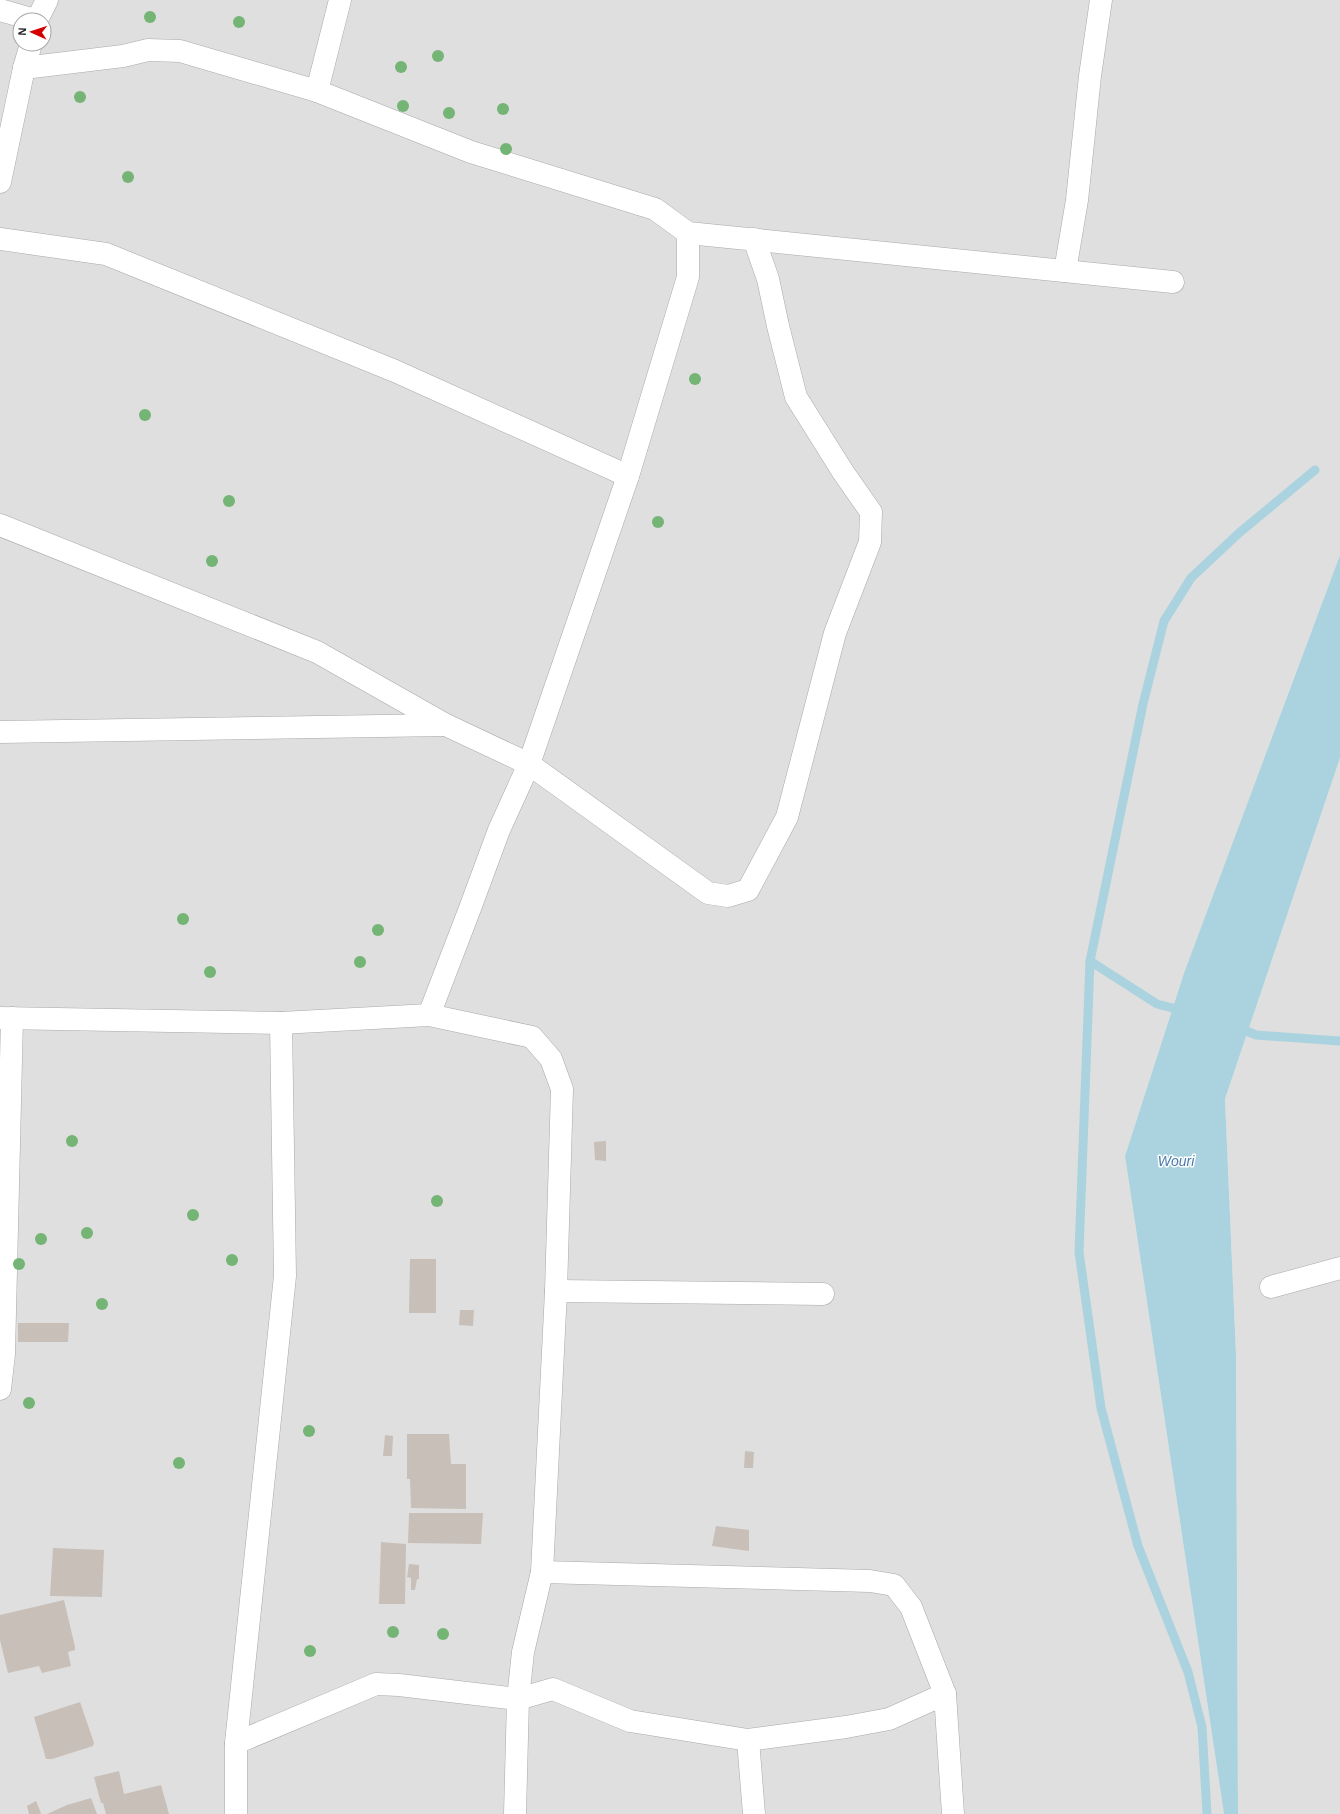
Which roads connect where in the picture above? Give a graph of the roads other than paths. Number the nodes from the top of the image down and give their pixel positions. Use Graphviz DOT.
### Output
graph roads {
  1 [pos="47,0"];
  2 [pos="340,0"];
  3 [pos="1101,0"];
  4 [pos="0,10"];
  5 [pos="40,12"];
  6 [pos="12,13"];
  7 [pos="28,52"];
  8 [pos="24,68"];
  9 [pos="317,91"];
  10 [pos="0,182"];
  11 [pos="688,233"];
  12 [pos="0,239"];
  13 [pos="754,240"];
  14 [pos="1065,271"];
  15 [pos="1173,282"];
  16 [pos="628,476"];
  17 [pos="0,525"];
  18 [pos="446,725"];
  19 [pos="0,732"];
  20 [pos="529,764"];
  21 [pos="429,1015"];
  22 [pos="6,1018"];
  23 [pos="281,1023"];
  24 [pos="1340,1268"];
  25 [pos="1271,1287"];
  26 [pos="556,1291"];
  27 [pos="823,1294"];
  28 [pos="0,1389"];
  29 [pos="542,1572"];
  30 [pos="945,1694"];
  31 [pos="518,1699"];
  32 [pos="748,1740"];
  33 [pos="236,1743"];
  34 [pos="236,1814"];
  35 [pos="516,1814"];
  36 [pos="754,1814"];
  37 [pos="953,1814"];
  1 -- 5 [label="street"];
  2 -- 9 [label="street"];
  3 -- 14 [label="street"];
  4 -- 6 [label="street"];
  7 -- 8 [label="street"];
  8 -- 9 [label="street"];
  8 -- 10 [label="street"];
  9 -- 11 [label="street"];
  11 -- 13 [label="street"];
  11 -- 16 [label="street"];
  12 -- 16 [label="street"];
  13 -- 14 [label="street"];
  13 -- 20 [label="street"];
  14 -- 15 [label="street"];
  16 -- 20 [label="street"];
  17 -- 18 [label="street"];
  18 -- 19 [label="street"];
  18 -- 20 [label="street"];
  20 -- 21 [label="street"];
  21 -- 23 [label="street"];
  21 -- 26 [label="street"];
  22 -- 23 [label="street"];
  22 -- 28 [label="street"];
  23 -- 33 [label="street"];
  24 -- 25 [label="street"];
  26 -- 27 [label="street"];
  26 -- 29 [label="street"];
  29 -- 30 [label="street"];
  29 -- 31 [label="street"];
  30 -- 32 [label="street"];
  30 -- 37 [label="street"];
  31 -- 32 [label="street"];
  31 -- 33 [label="street"];
  31 -- 35 [label="street"];
  32 -- 36 [label="street"];
  33 -- 34 [label="street"];
}
